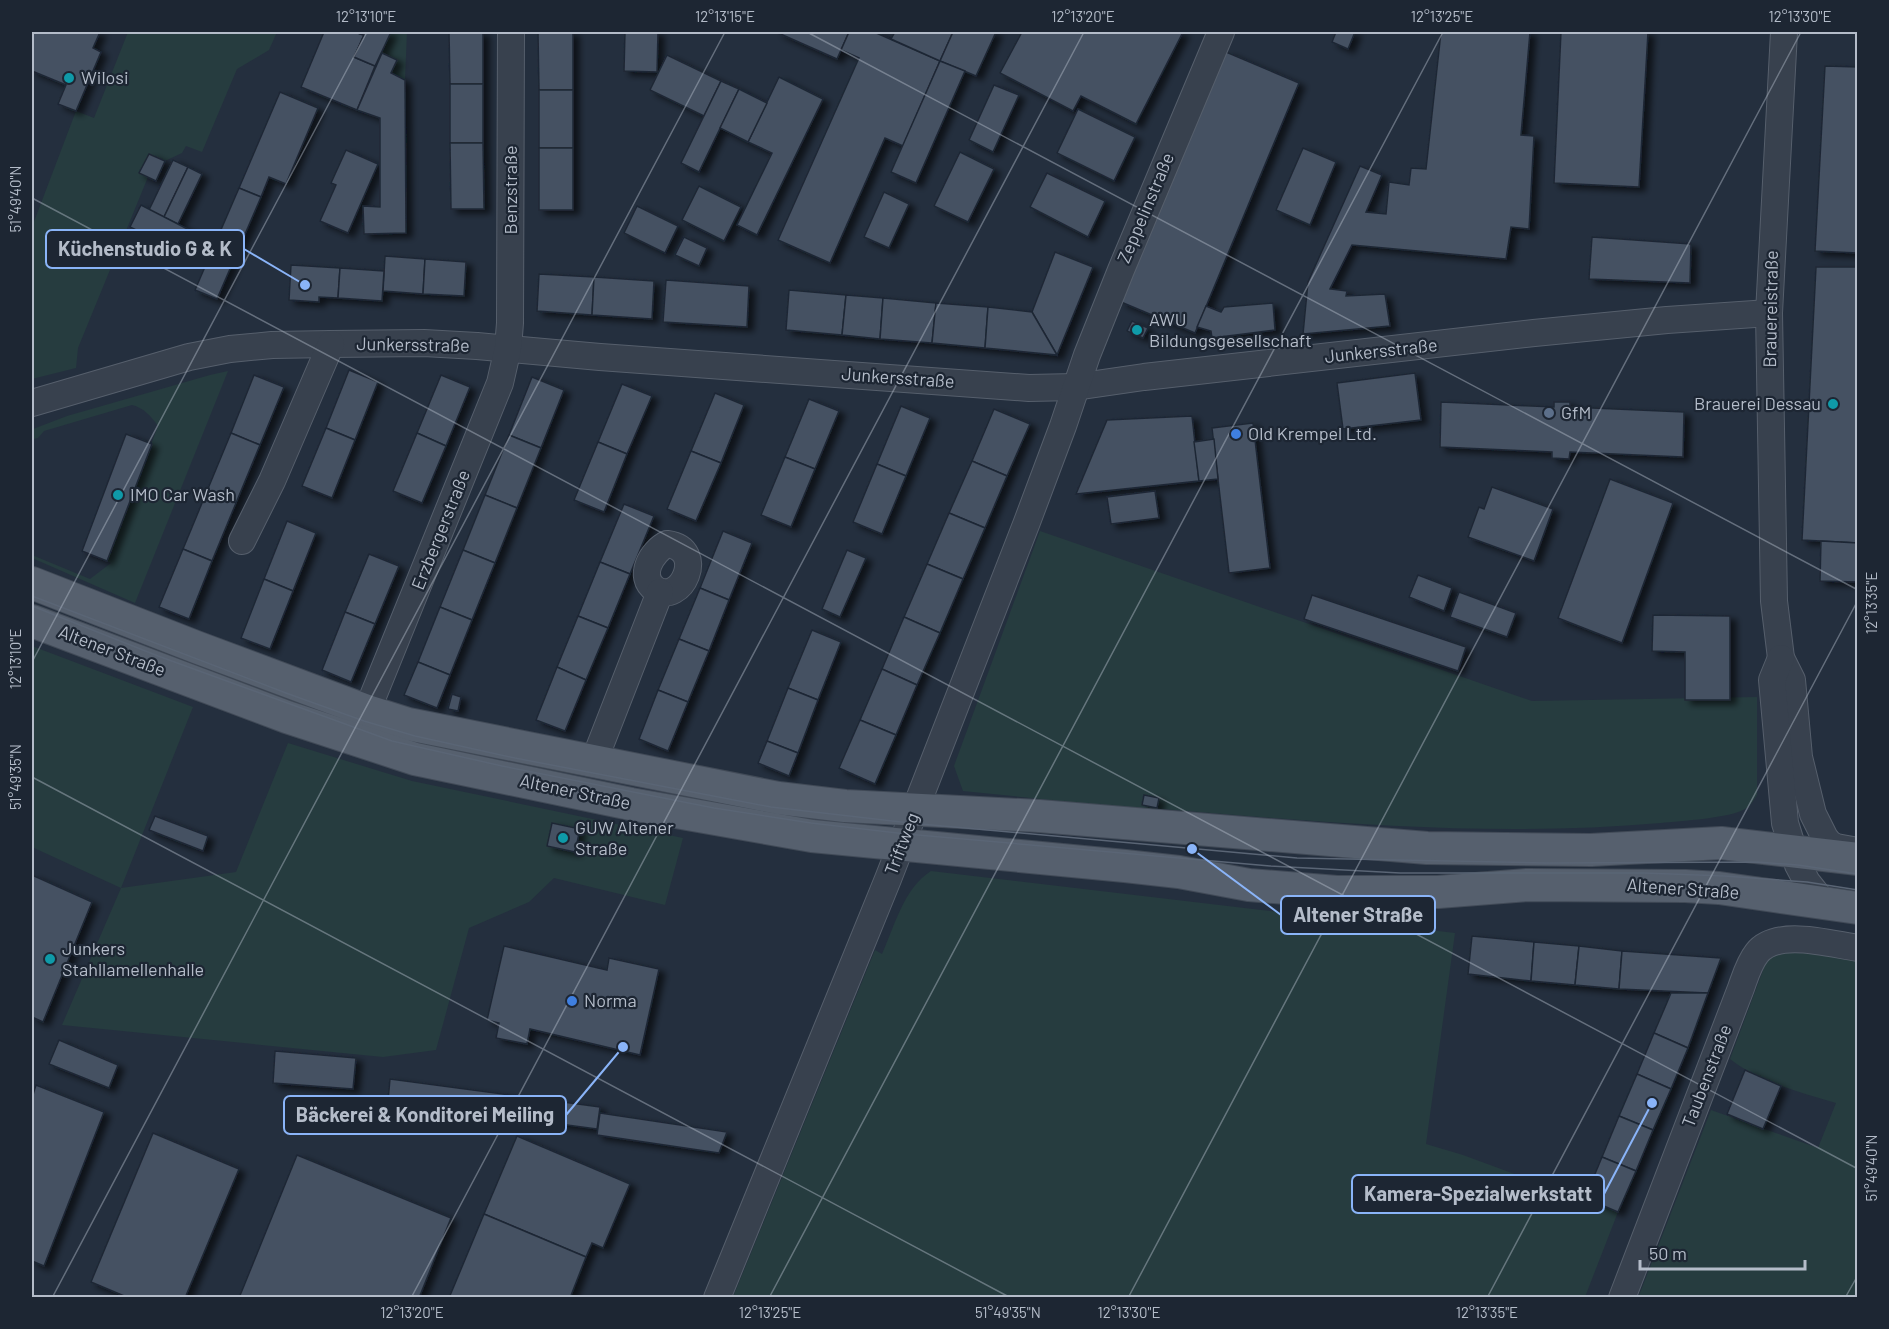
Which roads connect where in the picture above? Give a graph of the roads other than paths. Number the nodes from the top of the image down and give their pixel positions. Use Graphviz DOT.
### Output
graph roads {
  1 [pos="511,32"];
  2 [pos="1221,32"];
  3 [pos="1784,32"];
  4 [pos="1769,313"];
  5 [pos="331,344"];
  6 [pos="508,348"];
  7 [pos="1075,387"];
  8 [pos="32,403"];
  9 [pos="242,541"];
  10 [pos="32,583"];
  11 [pos="660,592"];
  12 [pos="32,621"];
  13 [pos="1781,658"];
  14 [pos="367,711"];
  15 [pos="594,762"];
  16 [pos="915,811"];
  17 [pos="901,846"];
  18 [pos="1792,851"];
  19 [pos="1857,851"];
  20 [pos="1857,859"];
  21 [pos="1822,901"];
  22 [pos="1857,908"];
  23 [pos="1857,948"];
  24 [pos="717,1298"];
  25 [pos="1622,1298"];
  1 -- 6 [label="street, Benzstraße"];
  2 -- 7 [label="street, Zeppelinstraße"];
  3 -- 4 [label="street, Brauereistraße"];
  4 -- 7 [label="street, Junkersstraße"];
  4 -- 13 [label="street, Brauereistraße"];
  5 -- 6 [label="street, Junkersstraße"];
  5 -- 8 [label="street, Junkersstraße"];
  5 -- 9 [label="street"];
  6 -- 7 [label="street, Junkersstraße"];
  6 -- 14 [label="street, Erzbergerstraße"];
  7 -- 16 [label="street, Triftweg"];
  10 -- 14 [label="main road, Altener Straße"];
  11 -- 15 [label="street, Altener Straße"];
  12 -- 17 [label="main road, Altener Straße"];
  13 -- 18 [label="street, Brauereistraße"];
  13 -- 19 [label="street, Brauereistraße"];
  14 -- 15 [label="main road, Altener Straße"];
  15 -- 16 [label="main road, Altener Straße"];
  16 -- 17 [label="street, Triftweg"];
  16 -- 18 [label="main road, Altener Straße"];
  17 -- 21 [label="main road, Altener Straße"];
  17 -- 24 [label="street, Triftweg"];
  18 -- 20 [label="main road, Altener Straße"];
  18 -- 21 [label="street, Brauereistraße"];
  21 -- 22 [label="main road, Altener Straße"];
  23 -- 25 [label="street, Taubenstraße"];
}
